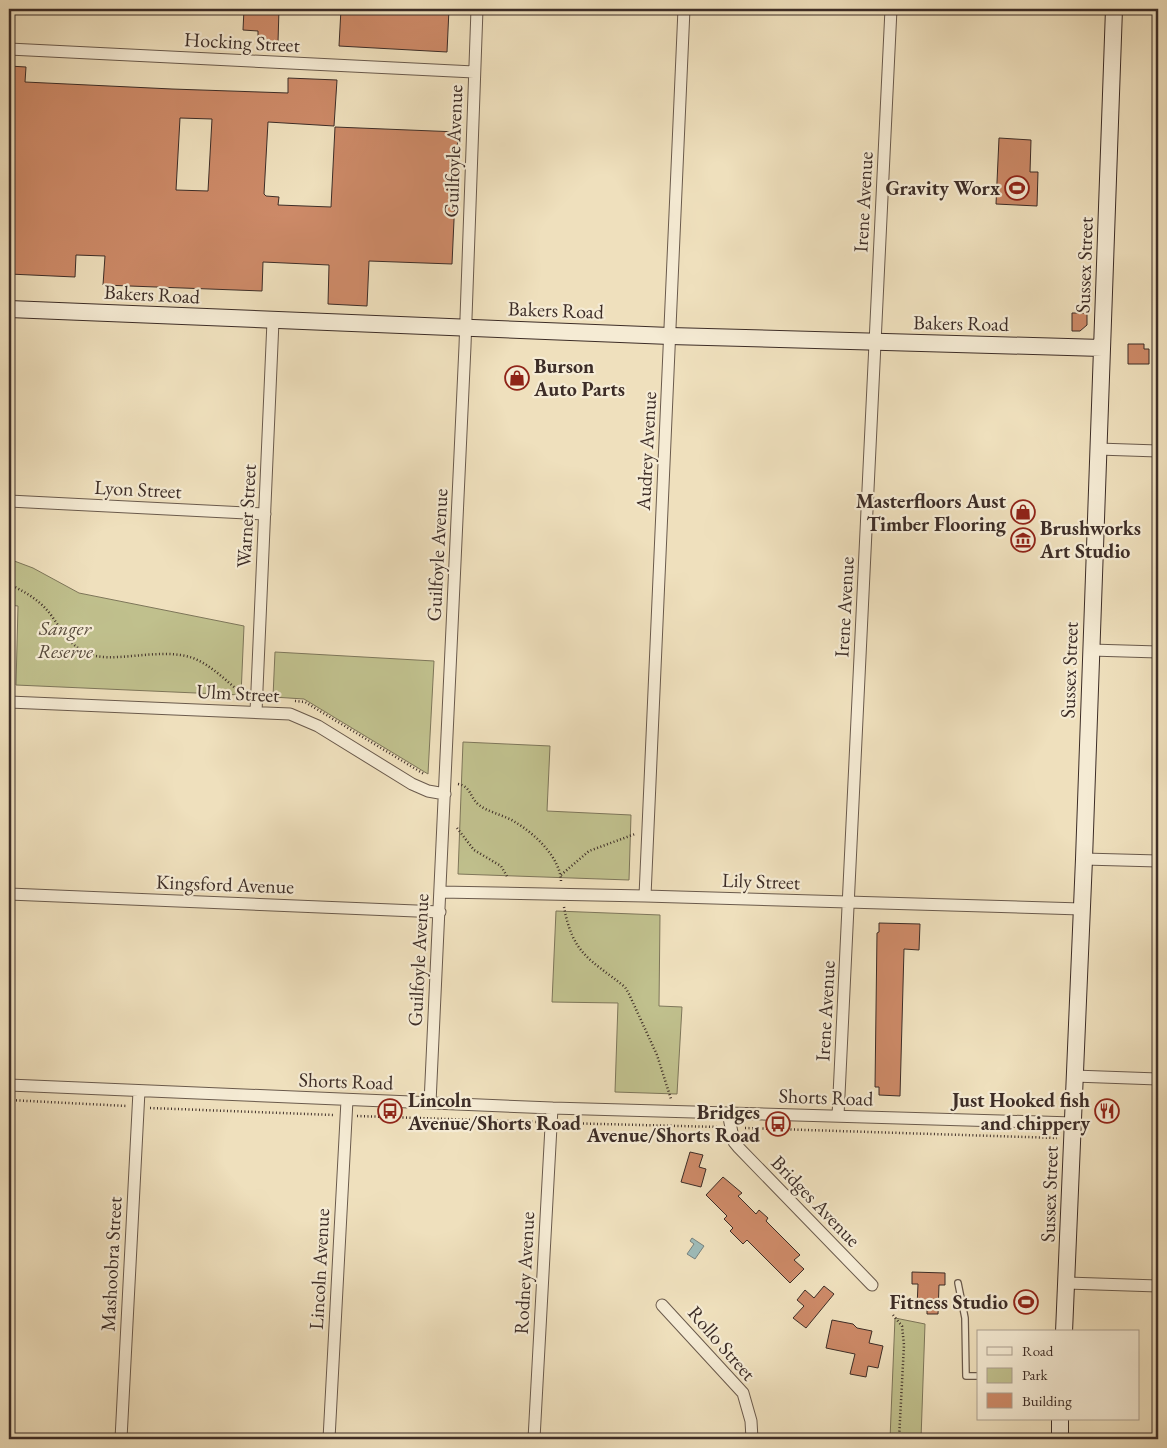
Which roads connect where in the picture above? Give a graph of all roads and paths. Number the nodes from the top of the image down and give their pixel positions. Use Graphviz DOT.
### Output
graph roads {
  1 [pos="477,9"];
  2 [pos="684,9"];
  3 [pos="891,9"];
  4 [pos="1114,9"];
  5 [pos="9,49"];
  6 [pos="474,72"];
  7 [pos="9,309"];
  8 [pos="273,321"];
  9 [pos="466,328"];
  10 [pos="670,336"];
  11 [pos="876,342"];
  12 [pos="1102,348"];
  13 [pos="1098,449"];
  14 [pos="1158,451"];
  15 [pos="9,501"];
  16 [pos="265,514"];
  17 [pos="9,584"];
  18 [pos="1091,650"];
  19 [pos="1158,652"];
  20 [pos="256,698"];
  21 [pos="288,700"];
  22 [pos="9,702"];
  23 [pos="256,712"];
  24 [pos="445,782"];
  25 [pos="445,794"];
  26 [pos="457,828"];
  27 [pos="648,830"];
  28 [pos="1084,859"];
  29 [pos="1158,861"];
  30 [pos="561,875"];
  31 [pos="508,878"];
  32 [pos="440,892"];
  33 [pos="9,894"];
  34 [pos="561,895"];
  35 [pos="645,896"];
  36 [pos="849,903"];
  37 [pos="1081,909"];
  38 [pos="440,912"];
  39 [pos="1074,1076"];
  40 [pos="1158,1079"];
  41 [pos="9,1085"];
  42 [pos="139,1091"];
  43 [pos="347,1100"];
  44 [pos="430,1103"];
  45 [pos="552,1108"];
  46 [pos="670,1111"];
  47 [pos="728,1113"];
  48 [pos="838,1116"];
  49 [pos="1073,1123"];
  50 [pos="958,1283"];
  51 [pos="1066,1283"];
  52 [pos="872,1285"];
  53 [pos="1158,1286"];
  54 [pos="662,1305"];
  55 [pos="893,1315"];
  56 [pos="1064,1330"];
  57 [pos="977,1376"];
  58 [pos="1060,1420"];
  59 [pos="121,1439"];
  60 [pos="329,1439"];
  61 [pos="534,1439"];
  62 [pos="752,1439"];
  63 [pos="899,1439"];
  64 [pos="1060,1439"];
  1 -- 6 [label="street, Guilfoyle Avenue"];
  2 -- 10 [label="street, Audrey Avenue"];
  3 -- 11 [label="street, Irene Avenue"];
  4 -- 12 [label="street, Sussex Street"];
  5 -- 6 [label="street, Hocking Street"];
  6 -- 9 [label="street, Guilfoyle Avenue"];
  7 -- 8 [label="street, Bakers Road"];
  8 -- 9 [label="street, Bakers Road"];
  8 -- 16 [label="street, Warner Street"];
  9 -- 10 [label="street, Bakers Road"];
  9 -- 24 [label="street, Guilfoyle Avenue"];
  10 -- 11 [label="street, Bakers Road"];
  10 -- 27 [label="street, Audrey Avenue"];
  11 -- 12 [label="street, Bakers Road"];
  11 -- 36 [label="street, Irene Avenue"];
  12 -- 13 [label="street, Sussex Street"];
  13 -- 14 [label="street"];
  13 -- 18 [label="street, Sussex Street"];
  15 -- 16 [label="street, Lyon Street"];
  16 -- 20 [label="street, Warner Street"];
  17 -- 20 [label="path"];
  18 -- 19 [label="street"];
  18 -- 28 [label="street, Sussex Street"];
  20 -- 23 [label="street, Warner Street"];
  21 -- 24 [label="path"];
  22 -- 23 [label="street, Ulm Street"];
  23 -- 25 [label="street, Ulm Street"];
  24 -- 25 [label="street, Guilfoyle Avenue"];
  24 -- 30 [label="path"];
  25 -- 32 [label="street, Guilfoyle Avenue"];
  26 -- 31 [label="path"];
  27 -- 30 [label="path"];
  27 -- 35 [label="street, Audrey Avenue"];
  28 -- 29 [label="street"];
  28 -- 37 [label="street, Sussex Street"];
  30 -- 34 [label="path"];
  32 -- 34 [label="street, Lily Street"];
  32 -- 38 [label="street, Guilfoyle Avenue"];
  33 -- 38 [label="street, Kingsford Avenue"];
  34 -- 35 [label="street, Lily Street"];
  34 -- 46 [label="path"];
  35 -- 36 [label="street, Lily Street"];
  36 -- 37 [label="street, Lily Street"];
  36 -- 48 [label="street, Irene Avenue"];
  37 -- 39 [label="street, Sussex Street"];
  38 -- 44 [label="street, Guilfoyle Avenue"];
  39 -- 40 [label="street"];
  39 -- 49 [label="street, Sussex Street"];
  41 -- 42 [label="street, Shorts Road"];
  42 -- 43 [label="street, Shorts Road"];
  42 -- 59 [label="street, Mashoobra Street"];
  43 -- 44 [label="street, Shorts Road"];
  43 -- 60 [label="street, Lincoln Avenue"];
  44 -- 45 [label="street, Shorts Road"];
  45 -- 46 [label="street, Shorts Road"];
  45 -- 61 [label="street, Rodney Avenue"];
  46 -- 47 [label="street, Shorts Road"];
  47 -- 48 [label="street, Shorts Road"];
  47 -- 52 [label="street, Bridges Avenue"];
  48 -- 49 [label="street, Shorts Road"];
  49 -- 51 [label="street, Sussex Street"];
  50 -- 57 [label="lane"];
  51 -- 53 [label="street"];
  51 -- 56 [label="street, Sussex Street"];
  54 -- 62 [label="street, Rollo Street"];
  55 -- 63 [label="path"];
  58 -- 64 [label="street"];
}
